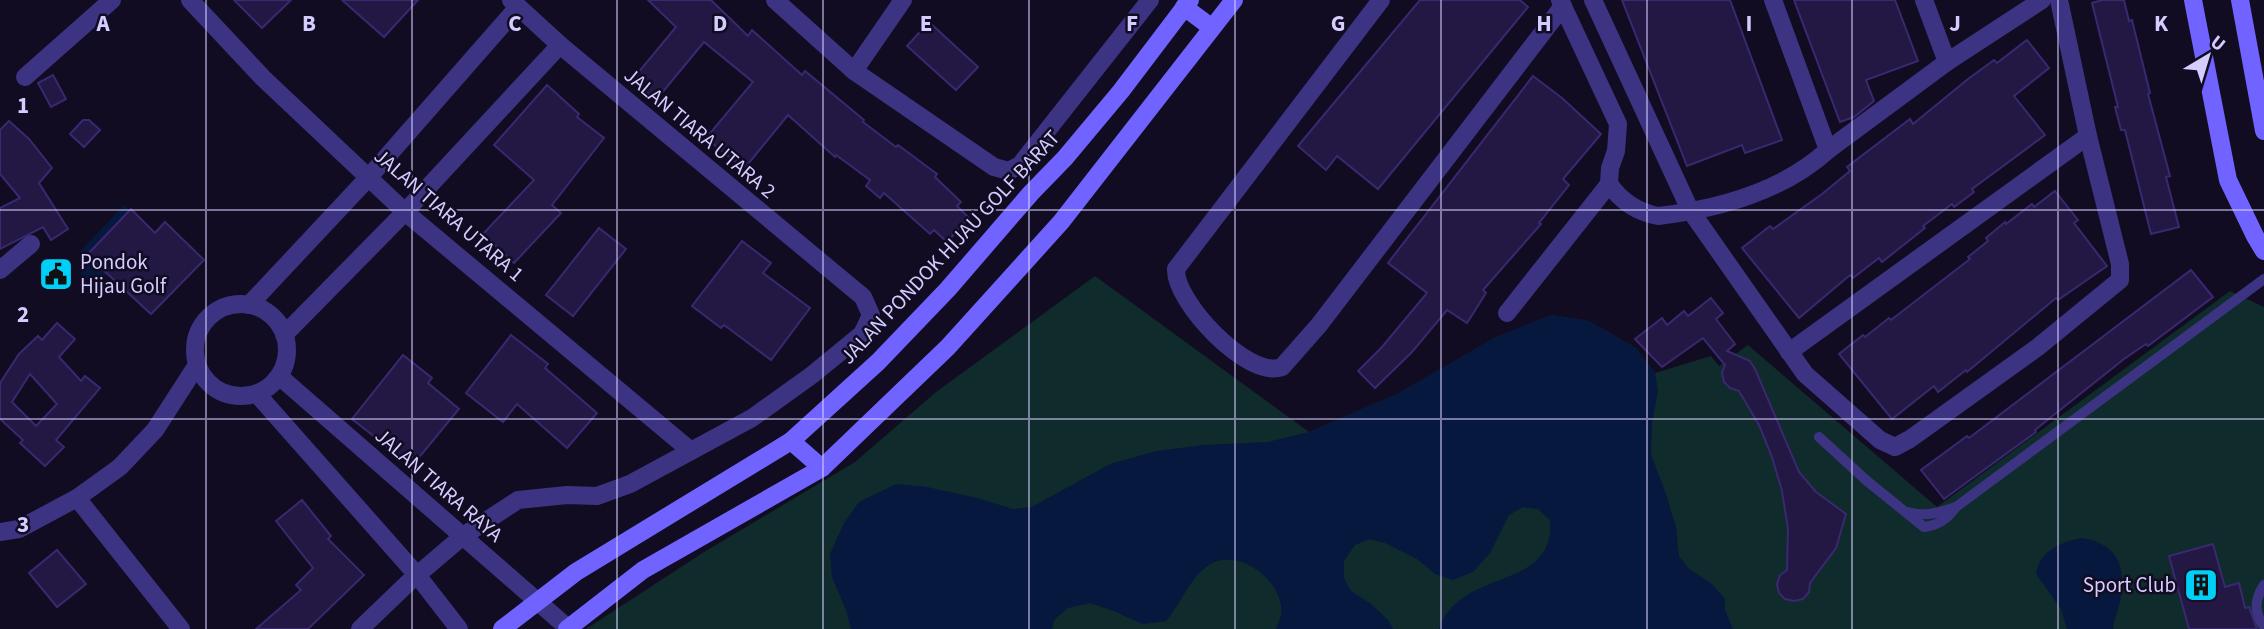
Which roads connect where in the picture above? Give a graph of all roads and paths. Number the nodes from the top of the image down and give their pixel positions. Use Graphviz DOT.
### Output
graph roads {
  1 [pos="112,0"];
  2 [pos="190,0"];
  3 [pos="775,0"];
  4 [pos="903,0"];
  5 [pos="1150,0"];
  6 [pos="1234,0"];
  7 [pos="1381,0"];
  8 [pos="1592,0"];
  9 [pos="1773,0"];
  10 [pos="1924,0"];
  11 [pos="2042,0"];
  12 [pos="2059,0"];
  13 [pos="2193,0"];
  14 [pos="2240,0"];
  15 [pos="1562,3"];
  16 [pos="514,4"];
  17 [pos="1187,4"];
  18 [pos="1211,27"];
  19 [pos="559,45"];
  20 [pos="1947,62"];
  21 [pos="854,71"];
  22 [pos="25,77"];
  23 [pos="2264,131"];
  24 [pos="2088,135"];
  25 [pos="1828,150"];
  26 [pos="369,177"];
  27 [pos="1609,184"];
  28 [pos="1690,210"];
  29 [pos="405,212"];
  30 [pos="31,244"];
  31 [pos="2264,251"];
  32 [pos="0,270"];
  33 [pos="2264,279"];
  34 [pos="249,305"];
  35 [pos="1507,313"];
  36 [pos="284,335"];
  37 [pos="1789,352"];
  38 [pos="197,365"];
  39 [pos="279,376"];
  40 [pos="257,394"];
  41 [pos="1819,437"];
  42 [pos="792,441"];
  43 [pos="691,451"];
  44 [pos="822,468"];
  45 [pos="77,498"];
  46 [pos="0,532"];
  47 [pos="463,536"];
  48 [pos="417,575"];
  49 [pos="2264,585"];
  50 [pos="538,601"];
  51 [pos="2264,627"];
  52 [pos="181,629"];
  53 [pos="360,629"];
  54 [pos="459,629"];
  55 [pos="502,629"];
  56 [pos="568,629"];
  1 -- 22 [label="street"];
  2 -- 26 [label="street, JALAN TIARA UTARA 1"];
  3 -- 21 [label="street"];
  4 -- 21 [label="street"];
  5 -- 21 [label="street"];
  6 -- 18 [label="street"];
  7 -- 15 [label="street"];
  8 -- 28 [label="street"];
  9 -- 25 [label="street"];
  10 -- 20 [label="street"];
  11 -- 20 [label="street"];
  12 -- 24 [label="street"];
  13 -- 31 [label="street"];
  14 -- 23 [label="street"];
  15 -- 27 [label="street"];
  16 -- 19 [label="street, JALAN TIARA UTARA 2"];
  16 -- 26 [label="street"];
  17 -- 18 [label="street"];
  17 -- 42 [label="street, JALAN PONDOK HIJAU GOLF BARAT"];
  18 -- 44 [label="street"];
  19 -- 29 [label="street"];
  19 -- 43 [label="street, JALAN TIARA UTARA 2"];
  20 -- 25 [label="street"];
  24 -- 37 [label="street"];
  24 -- 37 [label="street"];
  25 -- 28 [label="street"];
  26 -- 29 [label="street, JALAN TIARA UTARA 1"];
  26 -- 34 [label="street"];
  27 -- 28 [label="street"];
  27 -- 35 [label="street"];
  28 -- 37 [label="street"];
  29 -- 36 [label="street"];
  29 -- 43 [label="street, JALAN TIARA UTARA 1"];
  30 -- 32 [label="street"];
  33 -- 41 [label="lane"];
  34 -- 36 [label="street"];
  34 -- 38 [label="street"];
  36 -- 39 [label="street"];
  38 -- 40 [label="street"];
  38 -- 45 [label="street"];
  39 -- 40 [label="street"];
  39 -- 47 [label="street, JALAN TIARA RAYA"];
  40 -- 48 [label="street"];
  42 -- 44 [label="street"];
  42 -- 50 [label="street, JALAN PONDOK HIJAU GOLF BARAT"];
  43 -- 47 [label="street"];
  44 -- 56 [label="street"];
  45 -- 46 [label="street"];
  45 -- 52 [label="street"];
  47 -- 48 [label="street"];
  47 -- 50 [label="street, JALAN TIARA RAYA"];
  48 -- 53 [label="street"];
  48 -- 54 [label="street"];
  49 -- 51 [label="lane"];
  50 -- 55 [label="street, JALAN PONDOK HIJAU GOLF BARAT"];
  50 -- 56 [label="street, JALAN TIARA RAYA"];
}
